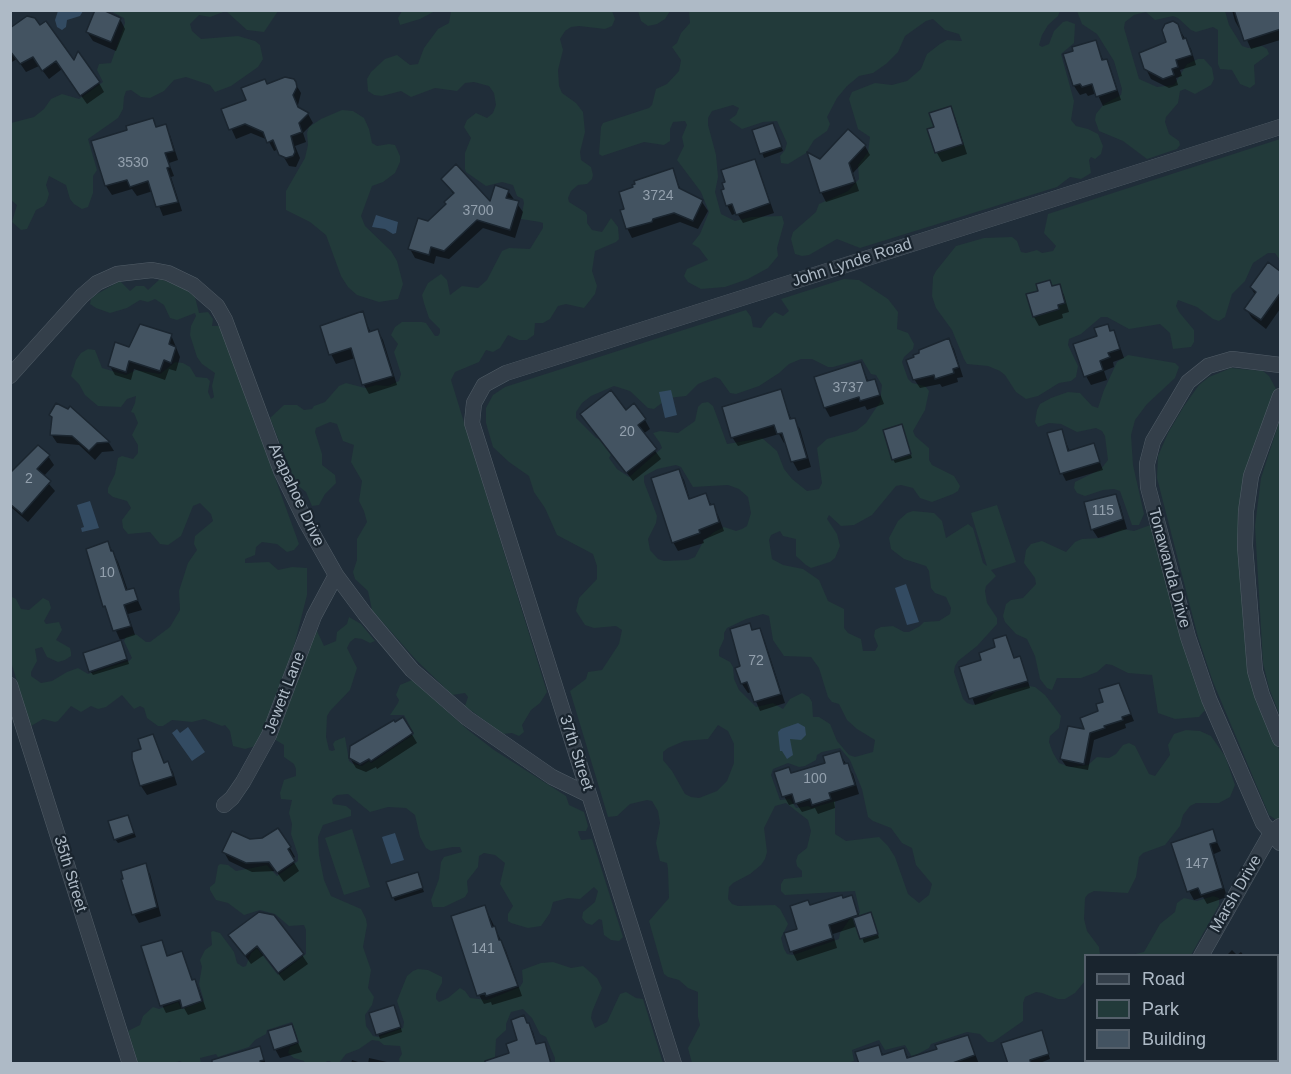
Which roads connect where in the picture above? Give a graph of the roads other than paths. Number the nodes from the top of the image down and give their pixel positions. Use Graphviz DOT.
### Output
graph roads {
  1 [pos="1281,127"];
  2 [pos="1281,364"];
  3 [pos="10,376"];
  4 [pos="1281,396"];
  5 [pos="478,442"];
  6 [pos="336,574"];
  7 [pos="10,685"];
  8 [pos="1281,739"];
  9 [pos="589,795"];
  10 [pos="224,805"];
  11 [pos="1277,834"];
  12 [pos="1202,954"];
  13 [pos="130,1064"];
  14 [pos="674,1064"];
  1 -- 5 [label="street, John Lynde Road"];
  2 -- 11 [label="street, Tonawanda Drive"];
  3 -- 6 [label="street, Arapahoe Drive"];
  4 -- 8 [label="street"];
  5 -- 9 [label="street, 37th Street"];
  6 -- 9 [label="street, Arapahoe Drive"];
  6 -- 10 [label="street, Jewett Lane"];
  7 -- 13 [label="street, 35th Street"];
  9 -- 14 [label="street, 37th Street"];
  11 -- 12 [label="street, Marsh Drive"];
}
